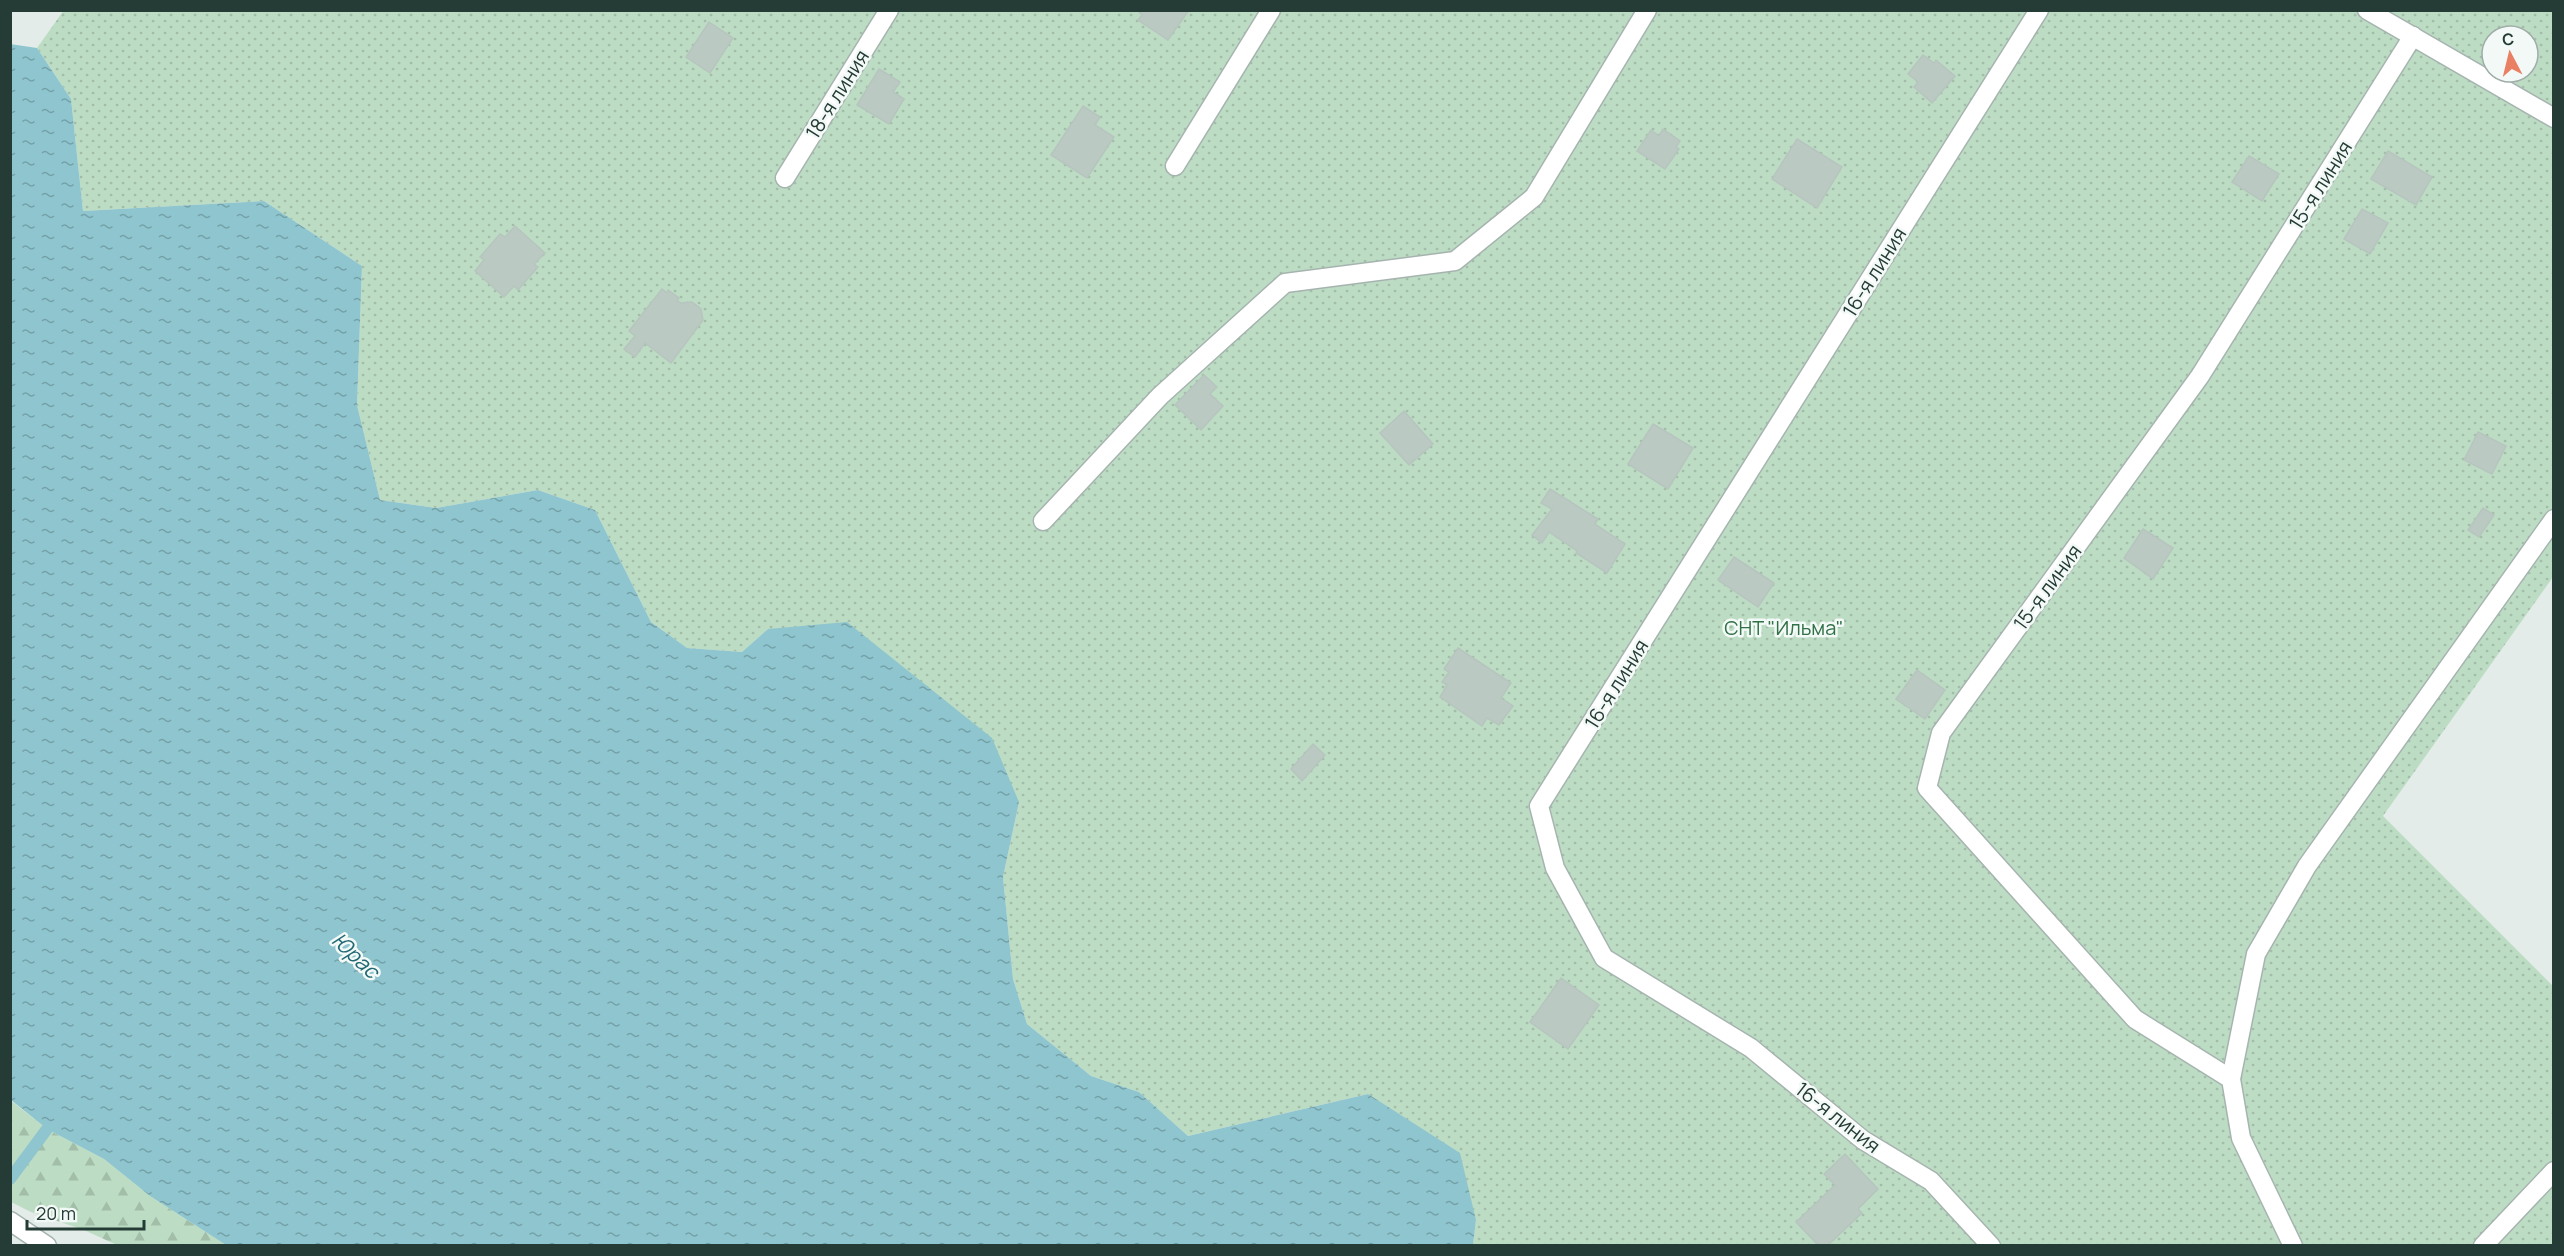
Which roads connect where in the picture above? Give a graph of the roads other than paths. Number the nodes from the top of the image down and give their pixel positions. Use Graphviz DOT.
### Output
graph roads {
  1 [pos="889,10"];
  2 [pos="1270,10"];
  3 [pos="1647,10"];
  4 [pos="2039,10"];
  5 [pos="2367,10"];
  6 [pos="2413,36"];
  7 [pos="2553,118"];
  8 [pos="1175,166"];
  9 [pos="785,178"];
  10 [pos="2553,519"];
  11 [pos="1043,521"];
  12 [pos="2231,1079"];
  13 [pos="2553,1171"];
  14 [pos="10,1221"];
  15 [pos="47,1245"];
  16 [pos="1991,1245"];
  17 [pos="2293,1245"];
  18 [pos="2482,1245"];
  1 -- 9 [label="street, 18-я линия"];
  2 -- 8 [label="street"];
  3 -- 11 [label="street"];
  4 -- 16 [label="street, 16-я линия"];
  5 -- 6 [label="street"];
  6 -- 7 [label="street"];
  6 -- 12 [label="street, 15-я линия"];
  10 -- 12 [label="street"];
  12 -- 17 [label="street"];
  13 -- 18 [label="street"];
  14 -- 15 [label="street"];
}
